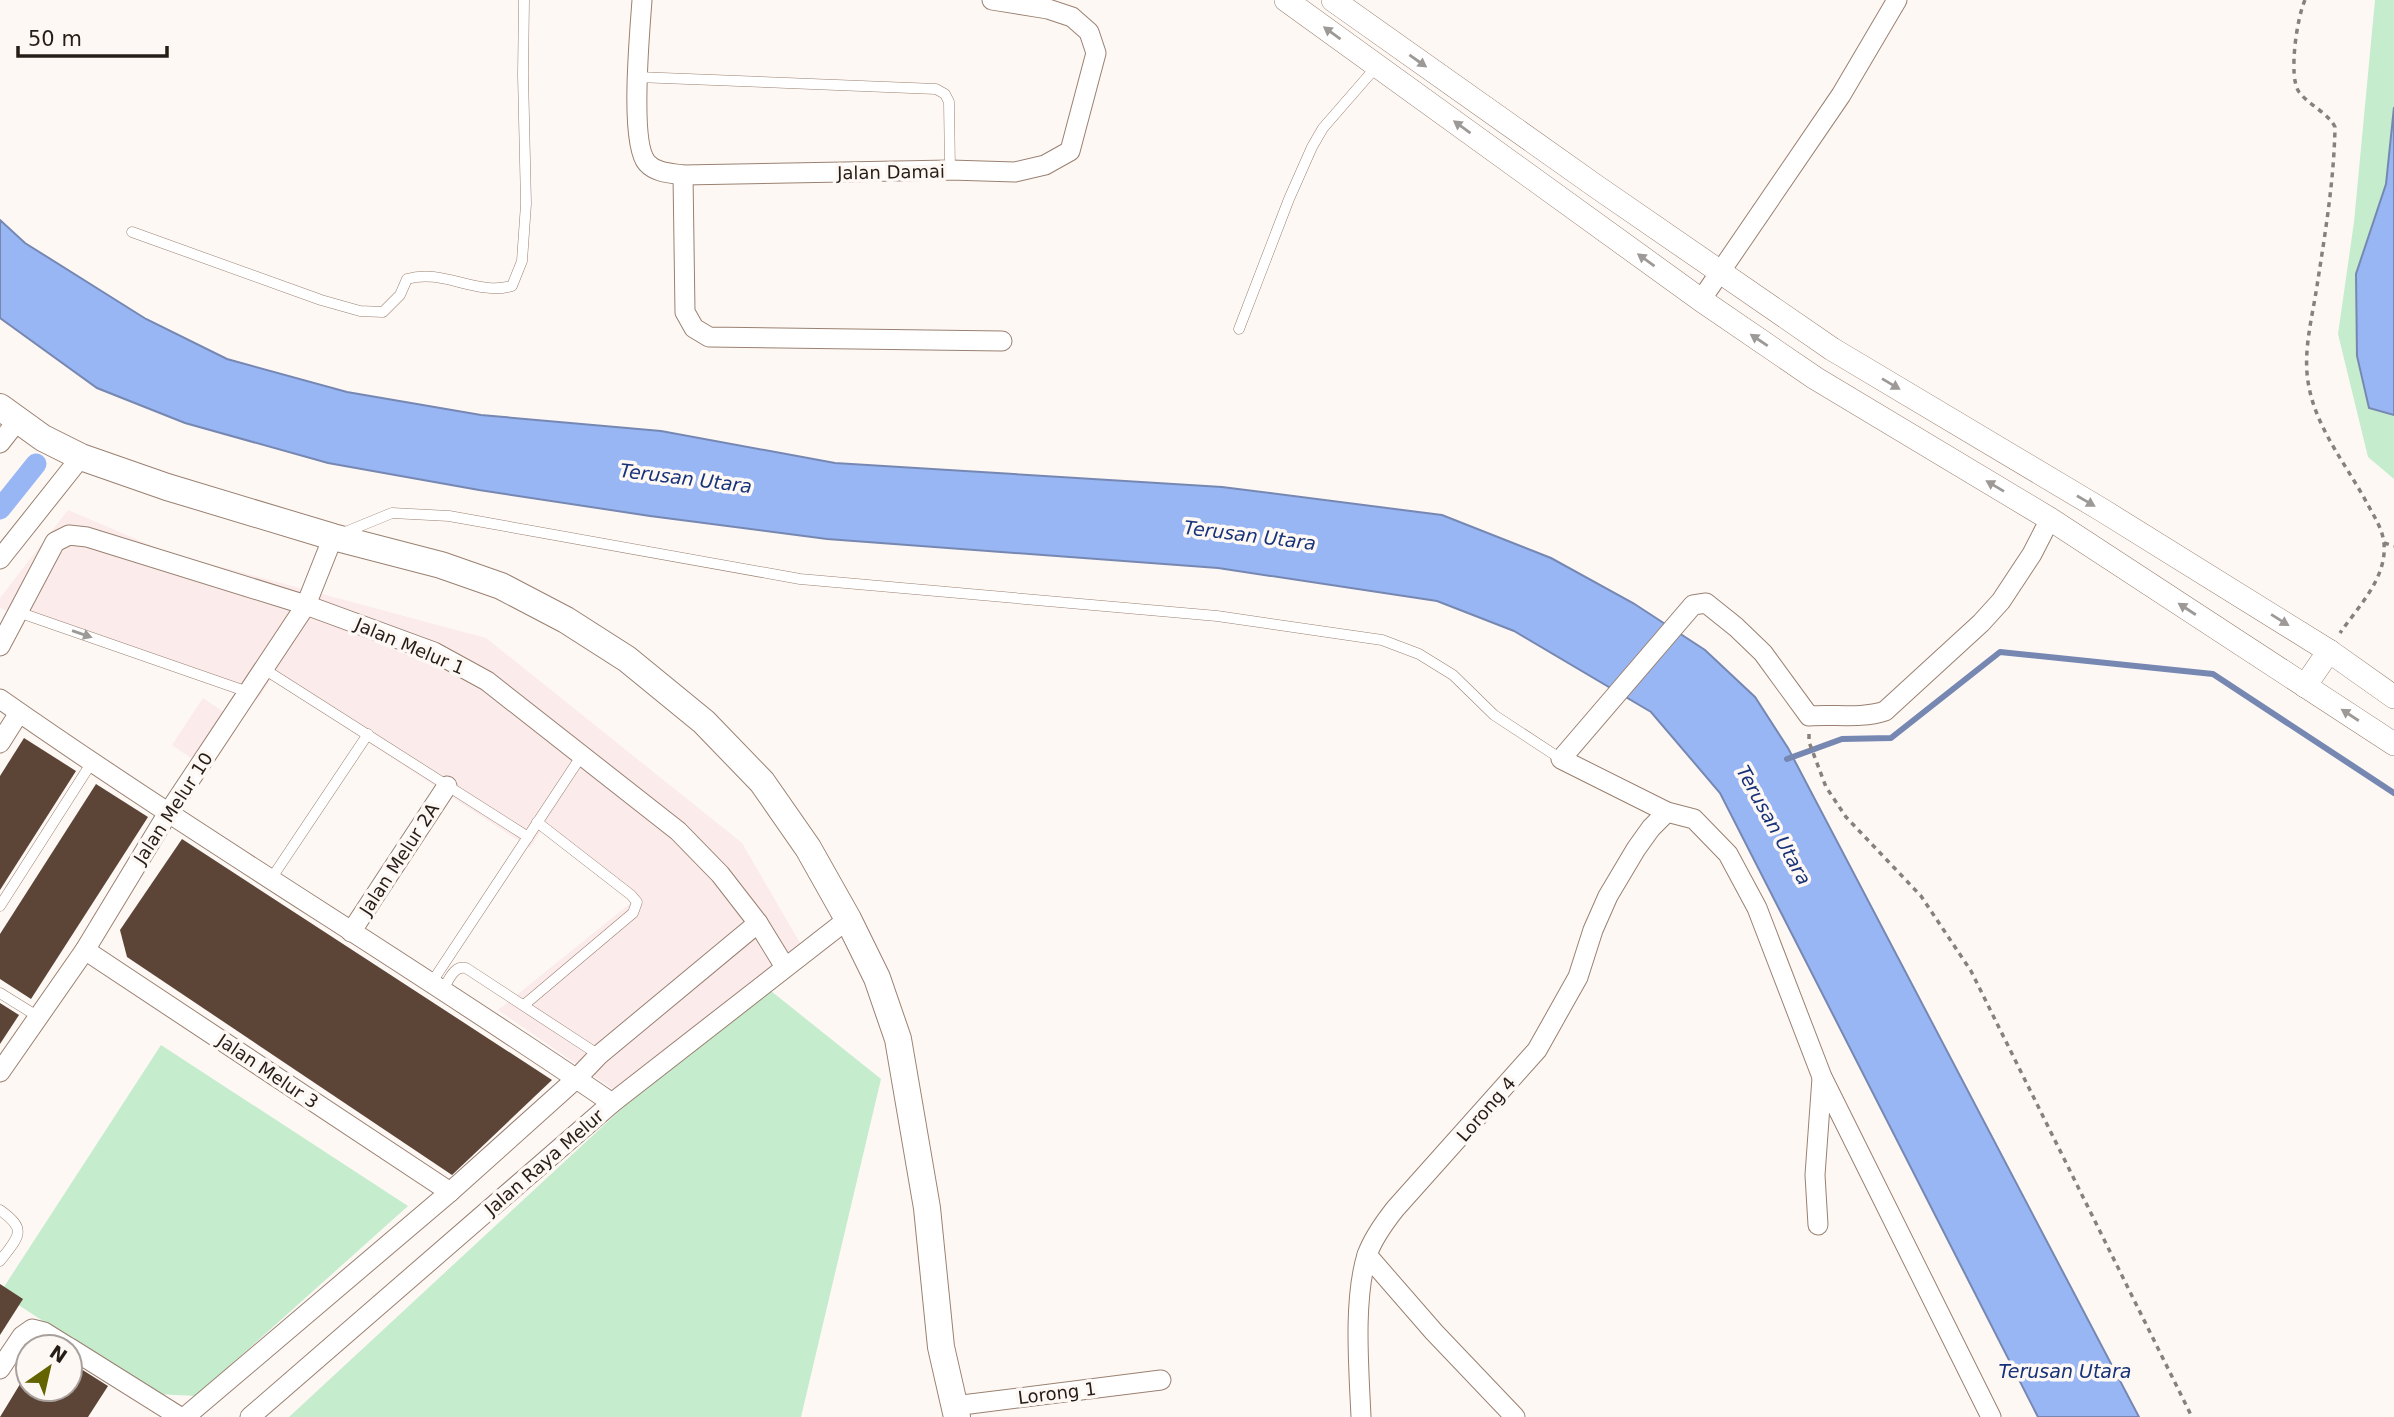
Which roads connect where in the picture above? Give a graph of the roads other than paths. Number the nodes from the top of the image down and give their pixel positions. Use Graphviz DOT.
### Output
graph roads {
  1 [pos="524,0"];
  2 [pos="642,0"];
  3 [pos="992,0"];
  4 [pos="1286,0"];
  5 [pos="1333,0"];
  6 [pos="1898,0"];
  7 [pos="1377,66"];
  8 [pos="637,77"];
  9 [pos="950,170"];
  10 [pos="683,175"];
  11 [pos="132,232"];
  12 [pos="1720,272"];
  13 [pos="1701,300"];
  14 [pos="1239,329"];
  15 [pos="1002,341"];
  16 [pos="9,414"];
  17 [pos="0,443"];
  18 [pos="81,457"];
  19 [pos="2050,519"];
  20 [pos="332,537"];
  21 [pos="0,559"];
  22 [pos="306,605"];
  23 [pos="18,612"];
  24 [pos="0,646"];
  25 [pos="2329,651"];
  26 [pos="264,669"];
  27 [pos="2305,686"];
  28 [pos="248,692"];
  29 [pos="2394,697"];
  30 [pos="0,699"];
  31 [pos="19,713"];
  32 [pos="368,734"];
  33 [pos="0,743"];
  34 [pos="2394,744"];
  35 [pos="583,755"];
  36 [pos="1565,755"];
  37 [pos="92,762"];
  38 [pos="447,786"];
  39 [pos="1667,812"];
  40 [pos="169,813"];
  41 [pos="537,822"];
  42 [pos="528,837"];
  43 [pos="271,879"];
  44 [pos="0,906"];
  45 [pos="848,919"];
  46 [pos="758,923"];
  47 [pos="351,932"];
  48 [pos="85,950"];
  49 [pos="785,967"];
  50 [pos="437,986"];
  51 [pos="0,993"];
  52 [pos="524,1006"];
  53 [pos="37,1016"];
  54 [pos="599,1055"];
  55 [pos="0,1072"];
  56 [pos="1822,1077"];
  57 [pos="577,1078"];
  58 [pos="612,1103"];
  59 [pos="450,1192"];
  60 [pos="0,1210"];
  61 [pos="1818,1225"];
  62 [pos="1367,1255"];
  63 [pos="0,1261"];
  64 [pos="26,1333"];
  65 [pos="46,1333"];
  66 [pos="14,1348"];
  67 [pos="84,1357"];
  68 [pos="0,1369"];
  69 [pos="1161,1380"];
  70 [pos="955,1412"];
  71 [pos="183,1417"];
  72 [pos="250,1417"];
  73 [pos="1362,1417"];
  74 [pos="1515,1417"];
  75 [pos="1991,1417"];
  1 -- 11 [label="lane"];
  2 -- 8 [label="street, Jalan Damai"];
  3 -- 9 [label="street, Jalan Damai"];
  7 -- 4 [label="street, one-way"];
  5 -- 12 [label="street, one-way"];
  6 -- 12 [label="street"];
  13 -- 7 [label="street, one-way"];
  7 -- 14 [label="lane"];
  8 -- 9 [label="lane"];
  8 -- 10 [label="street, Jalan Damai"];
  9 -- 10 [label="street, Jalan Damai"];
  10 -- 15 [label="street"];
  12 -- 13 [label="street"];
  12 -- 25 [label="street, one-way"];
  19 -- 13 [label="street, one-way"];
  16 -- 17 [label="street"];
  16 -- 18 [label="main road"];
  18 -- 20 [label="main road"];
  18 -- 21 [label="street"];
  27 -- 19 [label="street, one-way"];
  19 -- 36 [label="street"];
  20 -- 22 [label="street, Jalan Melur 10"];
  20 -- 36 [label="lane"];
  20 -- 45 [label="main road"];
  22 -- 23 [label="street, Jalan Melur 1"];
  22 -- 26 [label="street, Jalan Melur 10"];
  22 -- 35 [label="street, Jalan Melur 1"];
  23 -- 24 [label="street"];
  23 -- 28 [label="lane, one-way"];
  25 -- 27 [label="street"];
  25 -- 29 [label="street"];
  26 -- 28 [label="street, Jalan Melur 10"];
  26 -- 32 [label="lane"];
  34 -- 27 [label="street, one-way"];
  28 -- 40 [label="street, Jalan Melur 10"];
  30 -- 31 [label="street"];
  31 -- 33 [label="street"];
  31 -- 37 [label="street"];
  32 -- 38 [label="lane"];
  32 -- 43 [label="lane"];
  35 -- 41 [label="lane"];
  35 -- 46 [label="street, Jalan Melur 1"];
  36 -- 39 [label="street"];
  37 -- 40 [label="street"];
  37 -- 44 [label="lane"];
  38 -- 42 [label="lane"];
  38 -- 47 [label="street, Jalan Melur 2A"];
  39 -- 56 [label="street"];
  39 -- 62 [label="street, Lorong 4"];
  40 -- 43 [label="street"];
  40 -- 48 [label="street, Jalan Melur 10"];
  41 -- 42 [label="lane"];
  41 -- 52 [label="lane"];
  42 -- 50 [label="lane"];
  43 -- 47 [label="street"];
  45 -- 49 [label="street, Jalan Raya Melur"];
  45 -- 70 [label="main road"];
  46 -- 49 [label="street, Jalan Melur 1"];
  46 -- 54 [label="street"];
  47 -- 50 [label="street"];
  48 -- 53 [label="street, Jalan Melur 10"];
  48 -- 59 [label="street, Jalan Melur 3"];
  49 -- 58 [label="street, Jalan Raya Melur"];
  50 -- 52 [label="lane"];
  50 -- 57 [label="street"];
  51 -- 53 [label="lane"];
  52 -- 54 [label="lane"];
  53 -- 55 [label="street, Jalan Melur 10"];
  54 -- 57 [label="street"];
  56 -- 61 [label="street"];
  56 -- 75 [label="street"];
  57 -- 58 [label="street"];
  57 -- 59 [label="street"];
  58 -- 72 [label="street, Jalan Raya Melur"];
  59 -- 71 [label="street"];
  60 -- 63 [label="lane"];
  62 -- 73 [label="street, Lorong 4"];
  62 -- 74 [label="street"];
  64 -- 65 [label="street"];
  66 -- 68 [label="street"];
  67 -- 71 [label="street"];
  69 -- 70 [label="street, Lorong 1"];
}
